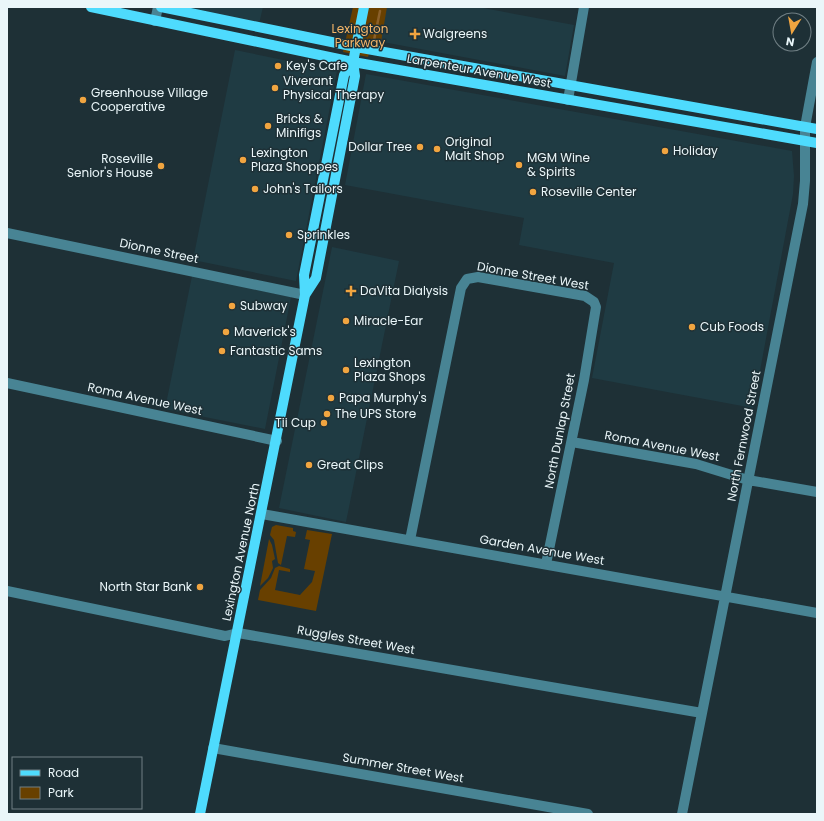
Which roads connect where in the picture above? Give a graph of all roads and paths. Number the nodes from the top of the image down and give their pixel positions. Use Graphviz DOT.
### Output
graph roads {
  1 [pos="91,7"];
  2 [pos="159,7"];
  3 [pos="364,7"];
  4 [pos="584,7"];
  5 [pos="155,21"];
  6 [pos="356,47"];
  7 [pos="352,62"];
  8 [pos="817,62"];
  9 [pos="570,85"];
  10 [pos="568,100"];
  11 [pos="805,127"];
  12 [pos="817,129"];
  13 [pos="804,141"];
  14 [pos="817,143"];
  15 [pos="7,233"];
  16 [pos="305,295"];
  17 [pos="594,302"];
  18 [pos="7,383"];
  19 [pos="277,441"];
  20 [pos="572,442"];
  21 [pos="748,480"];
  22 [pos="817,492"];
  23 [pos="262,514"];
  24 [pos="410,540"];
  25 [pos="546,564"];
  26 [pos="7,591"];
  27 [pos="725,596"];
  28 [pos="817,613"];
  29 [pos="238,633"];
  30 [pos="702,713"];
  31 [pos="213,748"];
  32 [pos="200,814"];
  33 [pos="588,814"];
  34 [pos="682,814"];
  1 -- 5 [label="main road, Larpenteur Avenue West"];
  2 -- 5 [label="street"];
  2 -- 6 [label="main road, Larpenteur Avenue West"];
  3 -- 6 [label="main road"];
  4 -- 9 [label="street"];
  5 -- 7 [label="main road, Larpenteur Avenue West"];
  6 -- 7 [label="main road"];
  6 -- 9 [label="main road, Larpenteur Avenue West"];
  7 -- 10 [label="main road, Larpenteur Avenue West"];
  7 -- 16 [label="main road, Lexington Avenue North"];
  8 -- 11 [label="street, North Fernwood Street"];
  9 -- 10 [label="street"];
  9 -- 11 [label="main road, Larpenteur Avenue West"];
  10 -- 13 [label="main road, Larpenteur Avenue West"];
  11 -- 12 [label="main road, Larpenteur Avenue West"];
  11 -- 13 [label="street, North Fernwood Street"];
  13 -- 14 [label="main road, Larpenteur Avenue West"];
  13 -- 21 [label="street, North Fernwood Street"];
  15 -- 16 [label="street, Dionne Street"];
  16 -- 19 [label="main road, Lexington Avenue North"];
  17 -- 20 [label="street, North Dunlap Street"];
  17 -- 24 [label="street, Dionne Street West"];
  18 -- 19 [label="street, Roma Avenue West"];
  19 -- 23 [label="main road, Lexington Avenue North"];
  20 -- 21 [label="street, Roma Avenue West"];
  20 -- 25 [label="street, North Dunlap Street"];
  21 -- 22 [label="street, Roma Avenue West"];
  21 -- 27 [label="street, North Fernwood Street"];
  23 -- 24 [label="street, Garden Avenue West"];
  23 -- 29 [label="main road, Lexington Avenue North"];
  24 -- 25 [label="street, Garden Avenue West"];
  25 -- 27 [label="street, Garden Avenue West"];
  26 -- 29 [label="street, Ruggles Street West"];
  27 -- 28 [label="street, Garden Avenue West"];
  27 -- 30 [label="street, North Fernwood Street"];
  29 -- 30 [label="street, Ruggles Street West"];
  29 -- 31 [label="main road, Lexington Avenue North"];
  30 -- 34 [label="street, North Fernwood Street"];
  31 -- 32 [label="main road, Lexington Avenue North"];
  31 -- 33 [label="street, Summer Street West"];
}
